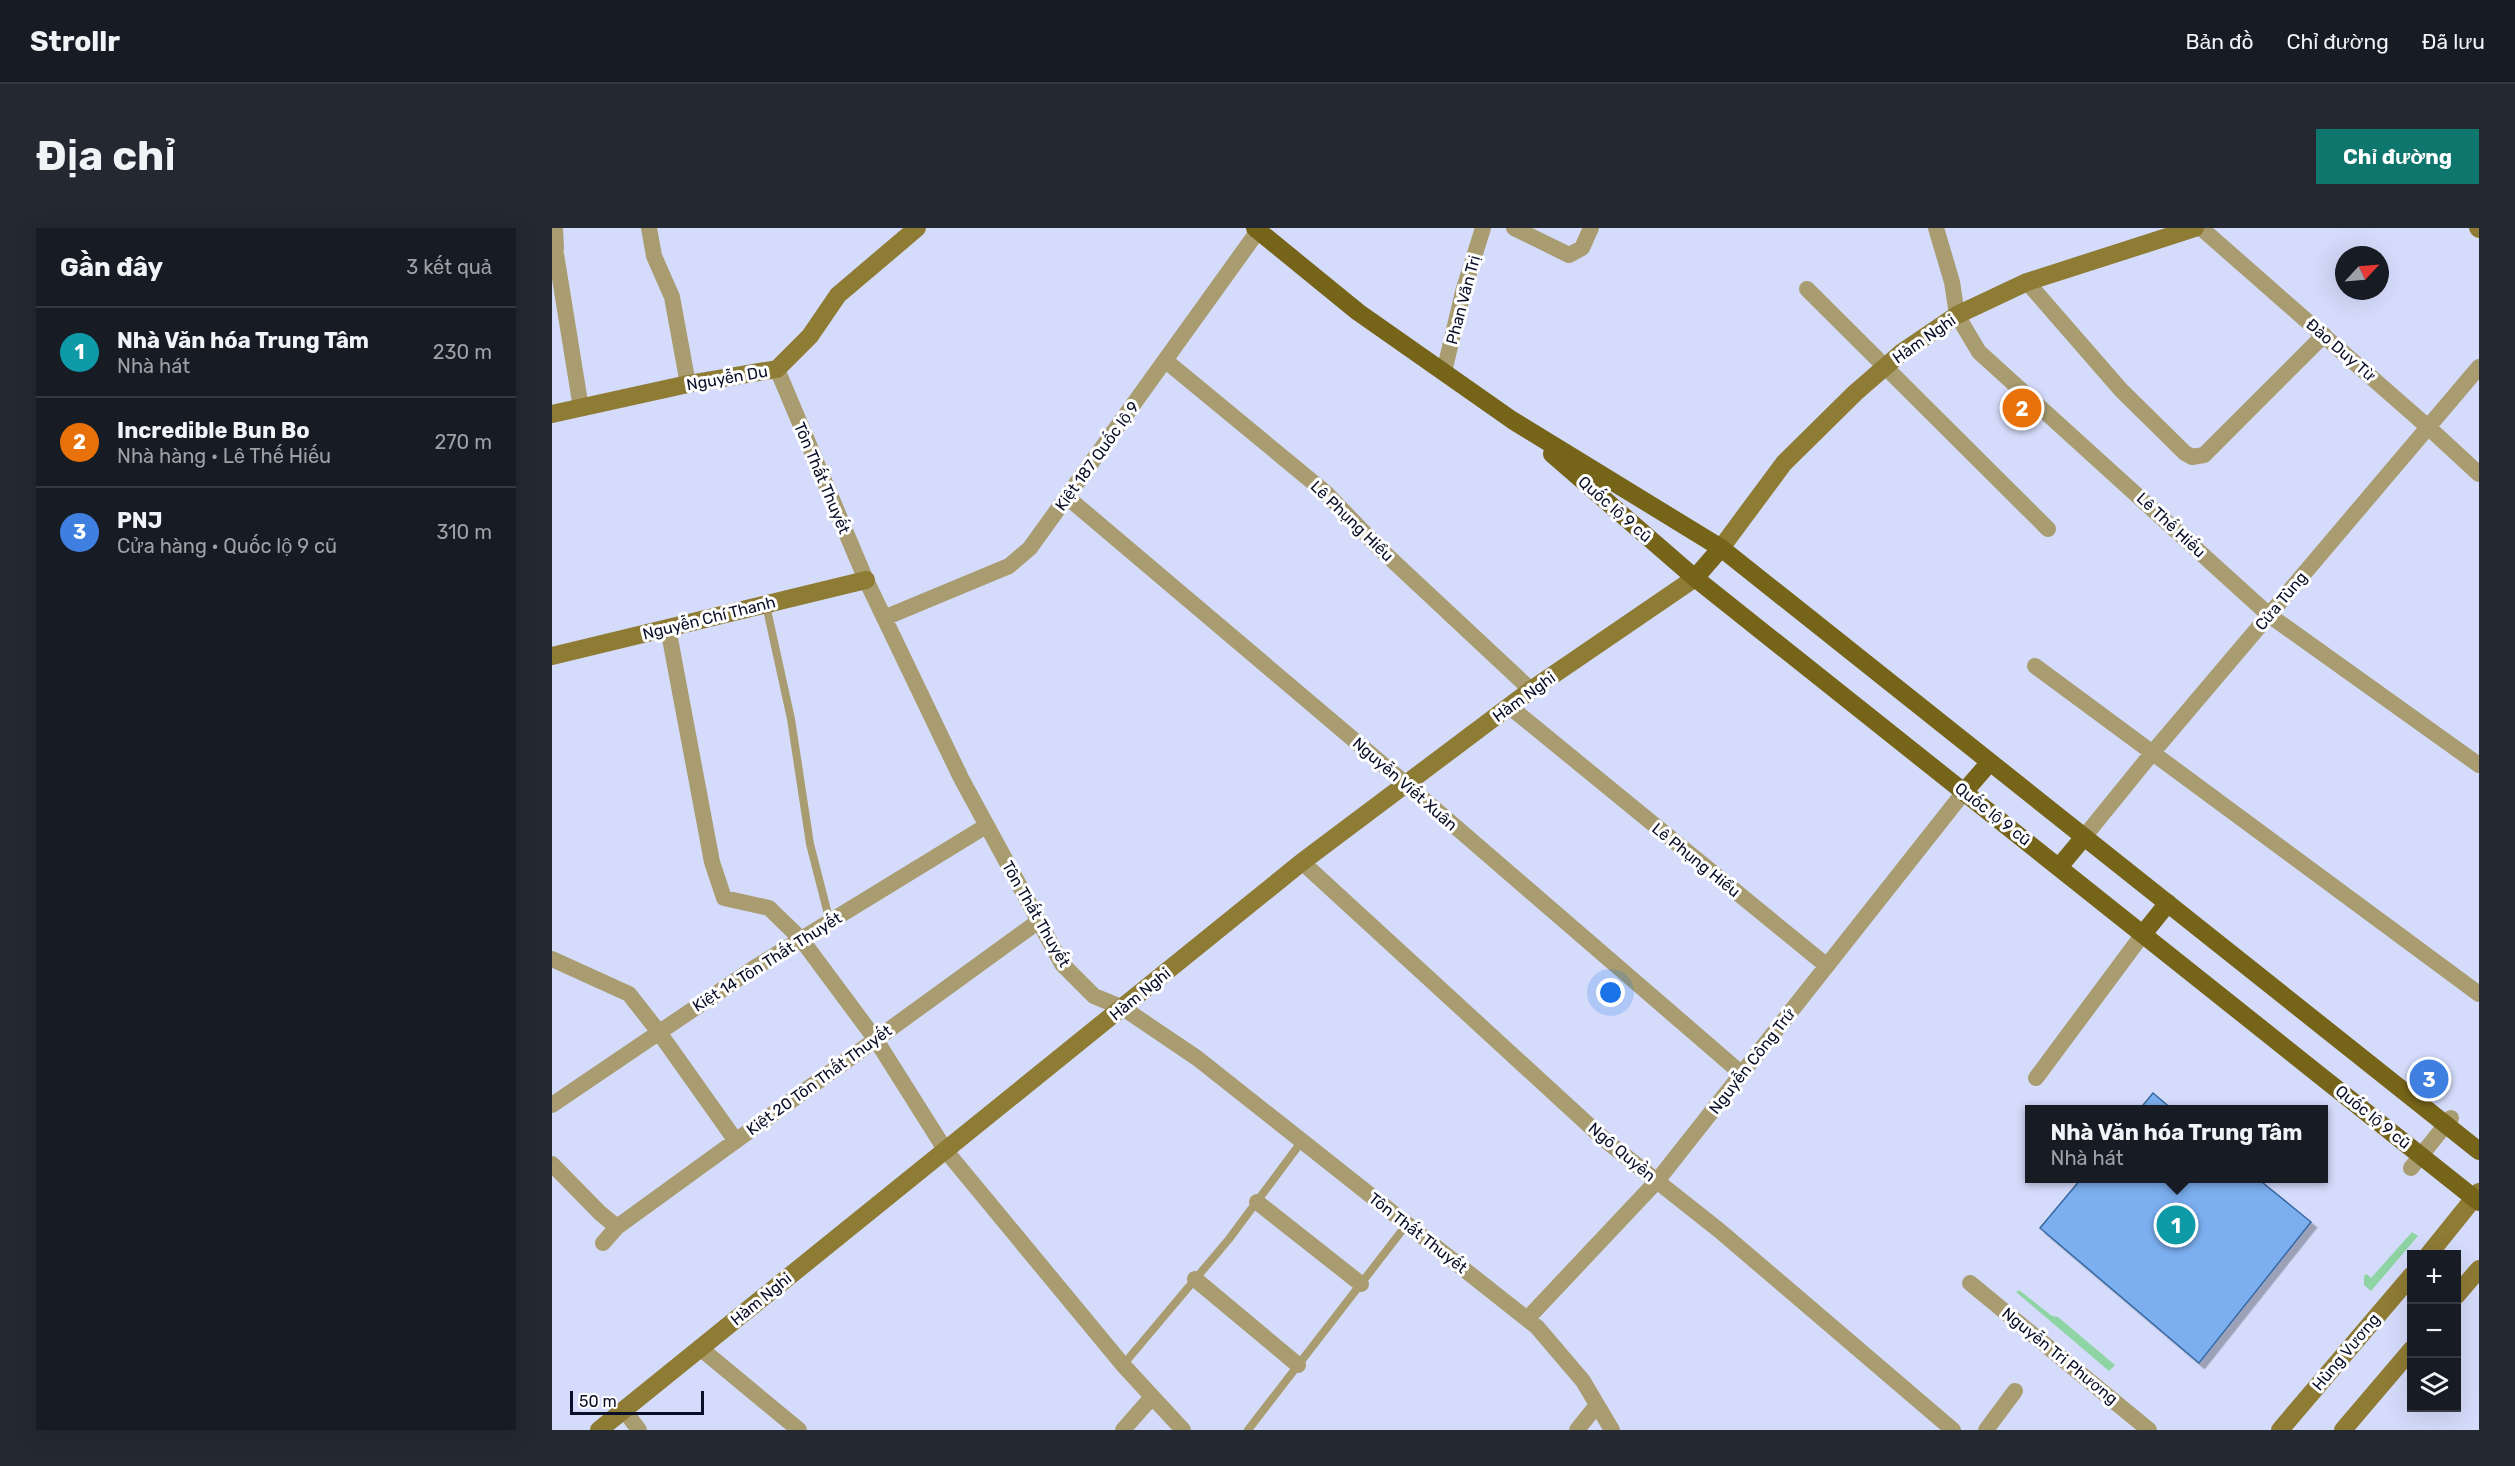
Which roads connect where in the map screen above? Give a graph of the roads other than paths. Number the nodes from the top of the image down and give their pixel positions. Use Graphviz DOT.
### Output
graph roads {
  1 [pos="555,228"];
  2 [pos="650,228"];
  3 [pos="917,228"];
  4 [pos="1483,228"];
  5 [pos="1514,228"];
  6 [pos="1591,228"];
  7 [pos="1936,228"];
  8 [pos="2195,228"];
  9 [pos="2201,228"];
  10 [pos="1256,230"];
  11 [pos="2152,235"];
  12 [pos="554,257"];
  13 [pos="2027,282"];
  14 [pos="1807,290"];
  15 [pos="1957,315"];
  16 [pos="2324,335"];
  17 [pos="1166,361"];
  18 [pos="1885,367"];
  19 [pos="2479,367"];
  20 [pos="777,369"];
  21 [pos="1444,372"];
  22 [pos="688,384"];
  23 [pos="581,408"];
  24 [pos="552,414"];
  25 [pos="1512,420"];
  26 [pos="2428,427"];
  27 [pos="2479,474"];
  28 [pos="1067,497"];
  29 [pos="2048,529"];
  30 [pos="1720,548"];
  31 [pos="1695,578"];
  32 [pos="866,580"];
  33 [pos="766,604"];
  34 [pos="2269,615"];
  35 [pos="884,618"];
  36 [pos="668,628"];
  37 [pos="552,656"];
  38 [pos="2035,666"];
  39 [pos="1531,690"];
  40 [pos="1510,707"];
  41 [pos="2153,752"];
  42 [pos="1990,762"];
  43 [pos="2479,765"];
  44 [pos="1406,784"];
  45 [pos="1965,792"];
  46 [pos="986,826"];
  47 [pos="2084,837"];
  48 [pos="1302,862"];
  49 [pos="2059,867"];
  50 [pos="2168,903"];
  51 [pos="1039,921"];
  52 [pos="830,922"];
  53 [pos="2143,934"];
  54 [pos="801,939"];
  55 [pos="552,959"];
  56 [pos="1827,966"];
  57 [pos="2479,994"];
  58 [pos="1122,1008"];
  59 [pos="658,1031"];
  60 [pos="876,1040"];
  61 [pos="1742,1074"];
  62 [pos="2036,1078"];
  63 [pos="552,1105"];
  64 [pos="2449,1121"];
  65 [pos="736,1141"];
  66 [pos="1302,1141"];
  67 [pos="946,1151"];
  68 [pos="2479,1151"];
  69 [pos="2416,1161"];
  70 [pos="552,1164"];
  71 [pos="1658,1181"];
  72 [pos="2477,1197"];
  73 [pos="1257,1202"];
  74 [pos="1407,1224"];
  75 [pos="617,1227"];
  76 [pos="603,1244"];
  77 [pos="2431,1250"];
  78 [pos="2479,1269"];
  79 [pos="1195,1280"];
  80 [pos="2407,1281"];
  81 [pos="1970,1283"];
  82 [pos="1360,1284"];
  83 [pos="2461,1291"];
  84 [pos="1527,1319"];
  85 [pos="700,1348"];
  86 [pos="2407,1355"];
  87 [pos="1123,1365"];
  88 [pos="1298,1365"];
  89 [pos="2015,1391"];
  90 [pos="1152,1397"];
  91 [pos="1597,1406"];
  92 [pos="624,1410"];
  93 [pos="2142,1428"];
  94 [pos="599,1430"];
  95 [pos="639,1430"];
  96 [pos="799,1430"];
  97 [pos="1123,1430"];
  98 [pos="1183,1430"];
  99 [pos="1248,1430"];
  100 [pos="1576,1430"];
  101 [pos="1612,1430"];
  102 [pos="1953,1430"];
  103 [pos="1986,1430"];
  104 [pos="2280,1430"];
  105 [pos="2343,1430"];
  1 -- 12 [label="street"];
  2 -- 22 [label="street"];
  3 -- 20 [label="street, Nguyễn Du"];
  4 -- 21 [label="street, Phan Văn Trị"];
  5 -- 6 [label="street"];
  7 -- 15 [label="street, Lê Thế Hiếu"];
  8 -- 11 [label="street, Hàm Nghi"];
  9 -- 16 [label="street, Đào Duy Từ"];
  10 -- 17 [label="street, Kiệt 187 Quốc lộ 9"];
  10 -- 21 [label="main road, Quốc lộ 9 cũ"];
  11 -- 13 [label="street, Hàm Nghi"];
  12 -- 23 [label="street"];
  13 -- 15 [label="street, Hàm Nghi"];
  13 -- 16 [label="street"];
  14 -- 18 [label="street"];
  15 -- 18 [label="street, Hàm Nghi"];
  15 -- 34 [label="street, Lê Thế Hiếu"];
  16 -- 26 [label="street, Đào Duy Từ"];
  17 -- 28 [label="street, Kiệt 187 Quốc lộ 9"];
  17 -- 39 [label="street, Lê Phụng Hiểu"];
  18 -- 29 [label="street"];
  18 -- 30 [label="street, Hàm Nghi"];
  19 -- 26 [label="street, Cửa Tùng"];
  20 -- 22 [label="street, Nguyễn Du"];
  20 -- 32 [label="street, Tôn Thất Thuyết"];
  21 -- 25 [label="main road, Quốc lộ 9 cũ"];
  22 -- 23 [label="street, Nguyễn Du"];
  23 -- 24 [label="street, Nguyễn Du"];
  25 -- 30 [label="main road, Quốc lộ 9 cũ"];
  25 -- 31 [label="main road, Quốc lộ 9 cũ"];
  26 -- 27 [label="street, Đào Duy Từ"];
  26 -- 34 [label="street, Cửa Tùng"];
  28 -- 35 [label="street, Kiệt 187 Quốc lộ 9"];
  28 -- 44 [label="street, Nguyễn Viết Xuân"];
  30 -- 31 [label="main road"];
  30 -- 42 [label="main road, Quốc lộ 9 cũ"];
  31 -- 39 [label="street, Hàm Nghi"];
  31 -- 45 [label="main road, Quốc lộ 9 cũ"];
  32 -- 33 [label="street, Nguyễn Chí Thanh"];
  32 -- 35 [label="street, Tôn Thất Thuyết"];
  33 -- 36 [label="street, Nguyễn Chí Thanh"];
  33 -- 52 [label="lane"];
  34 -- 41 [label="street, Cửa Tùng"];
  34 -- 43 [label="street, Lê Thế Hiếu"];
  35 -- 46 [label="street, Tôn Thất Thuyết"];
  36 -- 37 [label="street, Nguyễn Chí Thanh"];
  36 -- 54 [label="street"];
  38 -- 41 [label="street"];
  39 -- 40 [label="street, Hàm Nghi"];
  40 -- 44 [label="street, Hàm Nghi"];
  40 -- 56 [label="street, Lê Phụng Hiểu"];
  41 -- 47 [label="street, Cửa Tùng"];
  41 -- 57 [label="street"];
  42 -- 45 [label="main road"];
  42 -- 47 [label="main road, Quốc lộ 9 cũ"];
  44 -- 48 [label="street, Hàm Nghi"];
  44 -- 61 [label="street, Nguyễn Viết Xuân"];
  45 -- 49 [label="main road, Quốc lộ 9 cũ"];
  45 -- 56 [label="street, Nguyễn Công Trứ"];
  46 -- 51 [label="street, Tôn Thất Thuyết"];
  46 -- 52 [label="street, Kiệt 14 Tôn Thất Thuyết"];
  47 -- 49 [label="main road"];
  47 -- 50 [label="main road, Quốc lộ 9 cũ"];
  48 -- 58 [label="street, Hàm Nghi"];
  48 -- 71 [label="street, Ngô Quyền"];
  49 -- 53 [label="main road, Quốc lộ 9 cũ"];
  50 -- 53 [label="main road"];
  50 -- 64 [label="main road, Quốc lộ 9 cũ"];
  51 -- 58 [label="street, Tôn Thất Thuyết"];
  51 -- 60 [label="street, Kiệt 20 Tôn Thất Thuyết"];
  52 -- 54 [label="street, Kiệt 14 Tôn Thất Thuyết"];
  53 -- 62 [label="street"];
  53 -- 69 [label="main road, Quốc lộ 9 cũ"];
  54 -- 59 [label="street, Kiệt 14 Tôn Thất Thuyết"];
  54 -- 60 [label="street"];
  55 -- 59 [label="street"];
  56 -- 61 [label="street, Nguyễn Công Trứ"];
  58 -- 66 [label="street, Tôn Thất Thuyết"];
  58 -- 67 [label="street, Hàm Nghi"];
  59 -- 63 [label="street, Kiệt 14 Tôn Thất Thuyết"];
  59 -- 65 [label="street"];
  60 -- 65 [label="street, Kiệt 20 Tôn Thất Thuyết"];
  60 -- 67 [label="street"];
  61 -- 71 [label="street, Nguyễn Công Trứ"];
  64 -- 68 [label="main road, Quốc lộ 9 cũ"];
  64 -- 69 [label="street"];
  65 -- 75 [label="street, Kiệt 20 Tôn Thất Thuyết"];
  66 -- 73 [label="lane"];
  66 -- 74 [label="street, Tôn Thất Thuyết"];
  67 -- 85 [label="street, Hàm Nghi"];
  67 -- 87 [label="street"];
  69 -- 72 [label="main road, Quốc lộ 9 cũ"];
  70 -- 75 [label="street"];
  71 -- 84 [label="street, Nguyễn Công Trứ"];
  71 -- 102 [label="street, Ngô Quyền"];
  72 -- 77 [label="street"];
  73 -- 79 [label="lane"];
  73 -- 82 [label="street"];
  74 -- 82 [label="lane"];
  74 -- 84 [label="street, Tôn Thất Thuyết"];
  75 -- 76 [label="street, Kiệt 20 Tôn Thất Thuyết"];
  78 -- 83 [label="street"];
  79 -- 87 [label="lane"];
  79 -- 88 [label="street"];
  80 -- 104 [label="street, Hùng Vương"];
  81 -- 93 [label="street, Nguyễn Tri Phương"];
  82 -- 88 [label="lane"];
  84 -- 91 [label="street, Tôn Thất Thuyết"];
  85 -- 92 [label="street, Hàm Nghi"];
  85 -- 96 [label="street"];
  86 -- 105 [label="street"];
  87 -- 90 [label="street"];
  88 -- 99 [label="lane"];
  89 -- 103 [label="street"];
  90 -- 97 [label="street"];
  90 -- 98 [label="street"];
  91 -- 100 [label="street"];
  91 -- 101 [label="street, Tôn Thất Thuyết"];
  92 -- 94 [label="street, Hàm Nghi"];
  92 -- 95 [label="street"];
}
